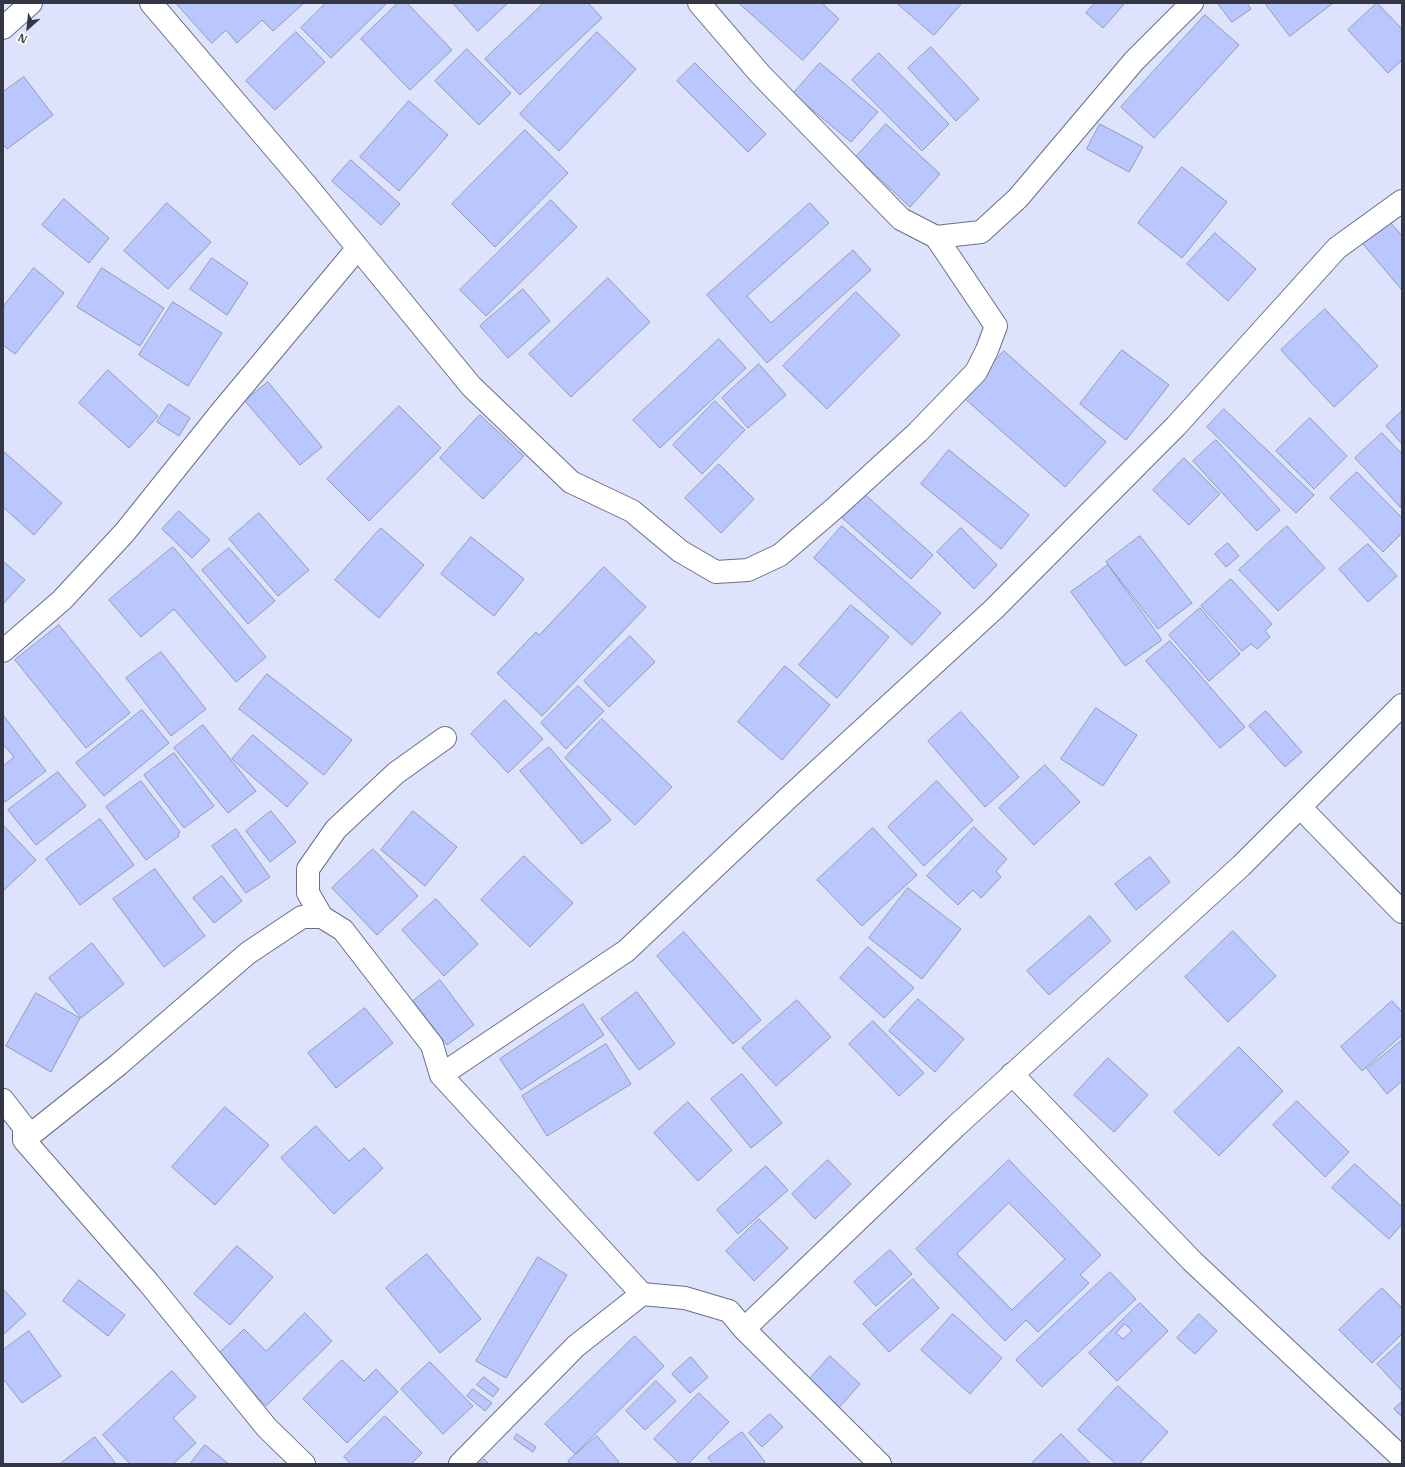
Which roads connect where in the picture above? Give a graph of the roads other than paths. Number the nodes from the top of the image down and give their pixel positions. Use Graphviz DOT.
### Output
graph roads {
  1 [pos="32,3"];
  2 [pos="151,3"];
  3 [pos="699,3"];
  4 [pos="1192,3"];
  5 [pos="4,24"];
  6 [pos="1402,201"];
  7 [pos="936,237"];
  8 [pos="357,249"];
  9 [pos="3,651"];
  10 [pos="1402,705"];
  11 [pos="445,738"];
  12 [pos="1300,807"];
  13 [pos="1402,912"];
  14 [pos="322,917"];
  15 [pos="1012,1074"];
  16 [pos="441,1075"];
  17 [pos="3,1100"];
  18 [pos="24,1140"];
  19 [pos="642,1294"];
  20 [pos="744,1329"];
  21 [pos="1402,1458"];
  22 [pos="304,1464"];
  23 [pos="460,1464"];
  24 [pos="880,1464"];
  1 -- 5 [label="street"];
  2 -- 8 [label="street"];
  3 -- 7 [label="street"];
  4 -- 7 [label="street"];
  6 -- 16 [label="street"];
  7 -- 8 [label="street"];
  8 -- 9 [label="street"];
  10 -- 12 [label="street"];
  11 -- 14 [label="street"];
  12 -- 13 [label="street"];
  12 -- 15 [label="street"];
  14 -- 16 [label="street"];
  14 -- 18 [label="street"];
  15 -- 20 [label="street"];
  15 -- 21 [label="street"];
  16 -- 19 [label="street"];
  17 -- 18 [label="street"];
  18 -- 22 [label="street"];
  19 -- 20 [label="street"];
  19 -- 23 [label="street"];
  20 -- 24 [label="street"];
}
